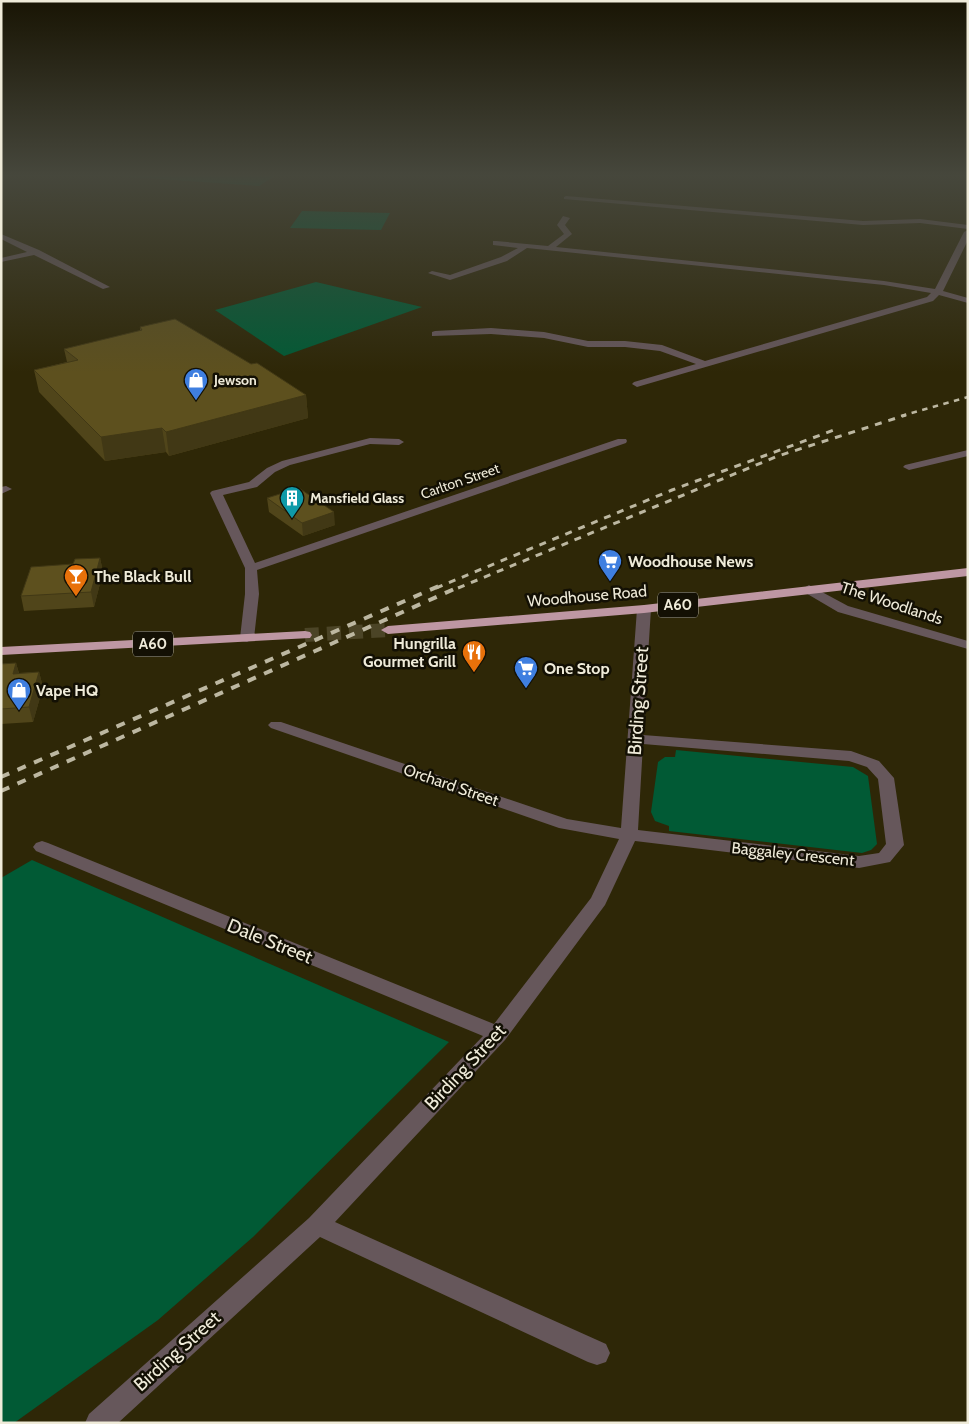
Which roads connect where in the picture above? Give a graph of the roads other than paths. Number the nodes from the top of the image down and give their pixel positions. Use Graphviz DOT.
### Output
graph roads {
  1 [pos="11,240"];
  2 [pos="560,240"];
  3 [pos="964,240"];
  4 [pos="496,243"];
  5 [pos="526,246"];
  6 [pos="550,248"];
  7 [pos="36,252"];
  8 [pos="1,260"];
  9 [pos="432,273"];
  10 [pos="106,287"];
  11 [pos="938,292"];
  12 [pos="968,301"];
  13 [pos="435,334"];
  14 [pos="705,364"];
  15 [pos="637,384"];
  16 [pos="622,441"];
  17 [pos="399,442"];
  18 [pos="968,453"];
  19 [pos="909,467"];
  20 [pos="251,568"];
  21 [pos="968,572"];
  22 [pos="809,589"];
  23 [pos="644,610"];
  24 [pos="388,630"];
  25 [pos="305,635"];
  26 [pos="247,638"];
  27 [pos="968,645"];
  28 [pos="1,651"];
  29 [pos="276,725"];
  30 [pos="635,739"];
  31 [pos="629,835"];
  32 [pos="42,847"];
  33 [pos="498,1034"];
  34 [pos="317,1225"];
  35 [pos="597,1353"];
  36 [pos="98,1423"];
  1 -- 7 [label="street"];
  2 -- 6 [label="street"];
  3 -- 11 [label="street"];
  4 -- 5 [label="street"];
  5 -- 6 [label="street"];
  5 -- 9 [label="street"];
  6 -- 11 [label="street"];
  7 -- 8 [label="street"];
  7 -- 10 [label="street"];
  11 -- 12 [label="street"];
  11 -- 14 [label="street"];
  13 -- 14 [label="street"];
  14 -- 15 [label="street"];
  16 -- 20 [label="street, Carlton Street"];
  17 -- 20 [label="street"];
  18 -- 19 [label="street"];
  20 -- 26 [label="street"];
  21 -- 22 [label="highway, Woodhouse Road / A60"];
  22 -- 23 [label="highway, Woodhouse Road / A60"];
  22 -- 27 [label="street, The Woodlands"];
  23 -- 24 [label="highway, Woodhouse Road / A60"];
  23 -- 30 [label="street, Birding Street"];
  25 -- 26 [label="highway, A60"];
  26 -- 28 [label="highway, A60"];
  29 -- 31 [label="street, Orchard Street"];
  30 -- 31 [label="street, Birding Street"];
  30 -- 31 [label="street, Baggaley Crescent"];
  31 -- 33 [label="street, Birding Street"];
  32 -- 33 [label="street, Dale Street"];
  33 -- 34 [label="street, Birding Street"];
  34 -- 35 [label="street"];
  34 -- 36 [label="street, Birding Street"];
}
